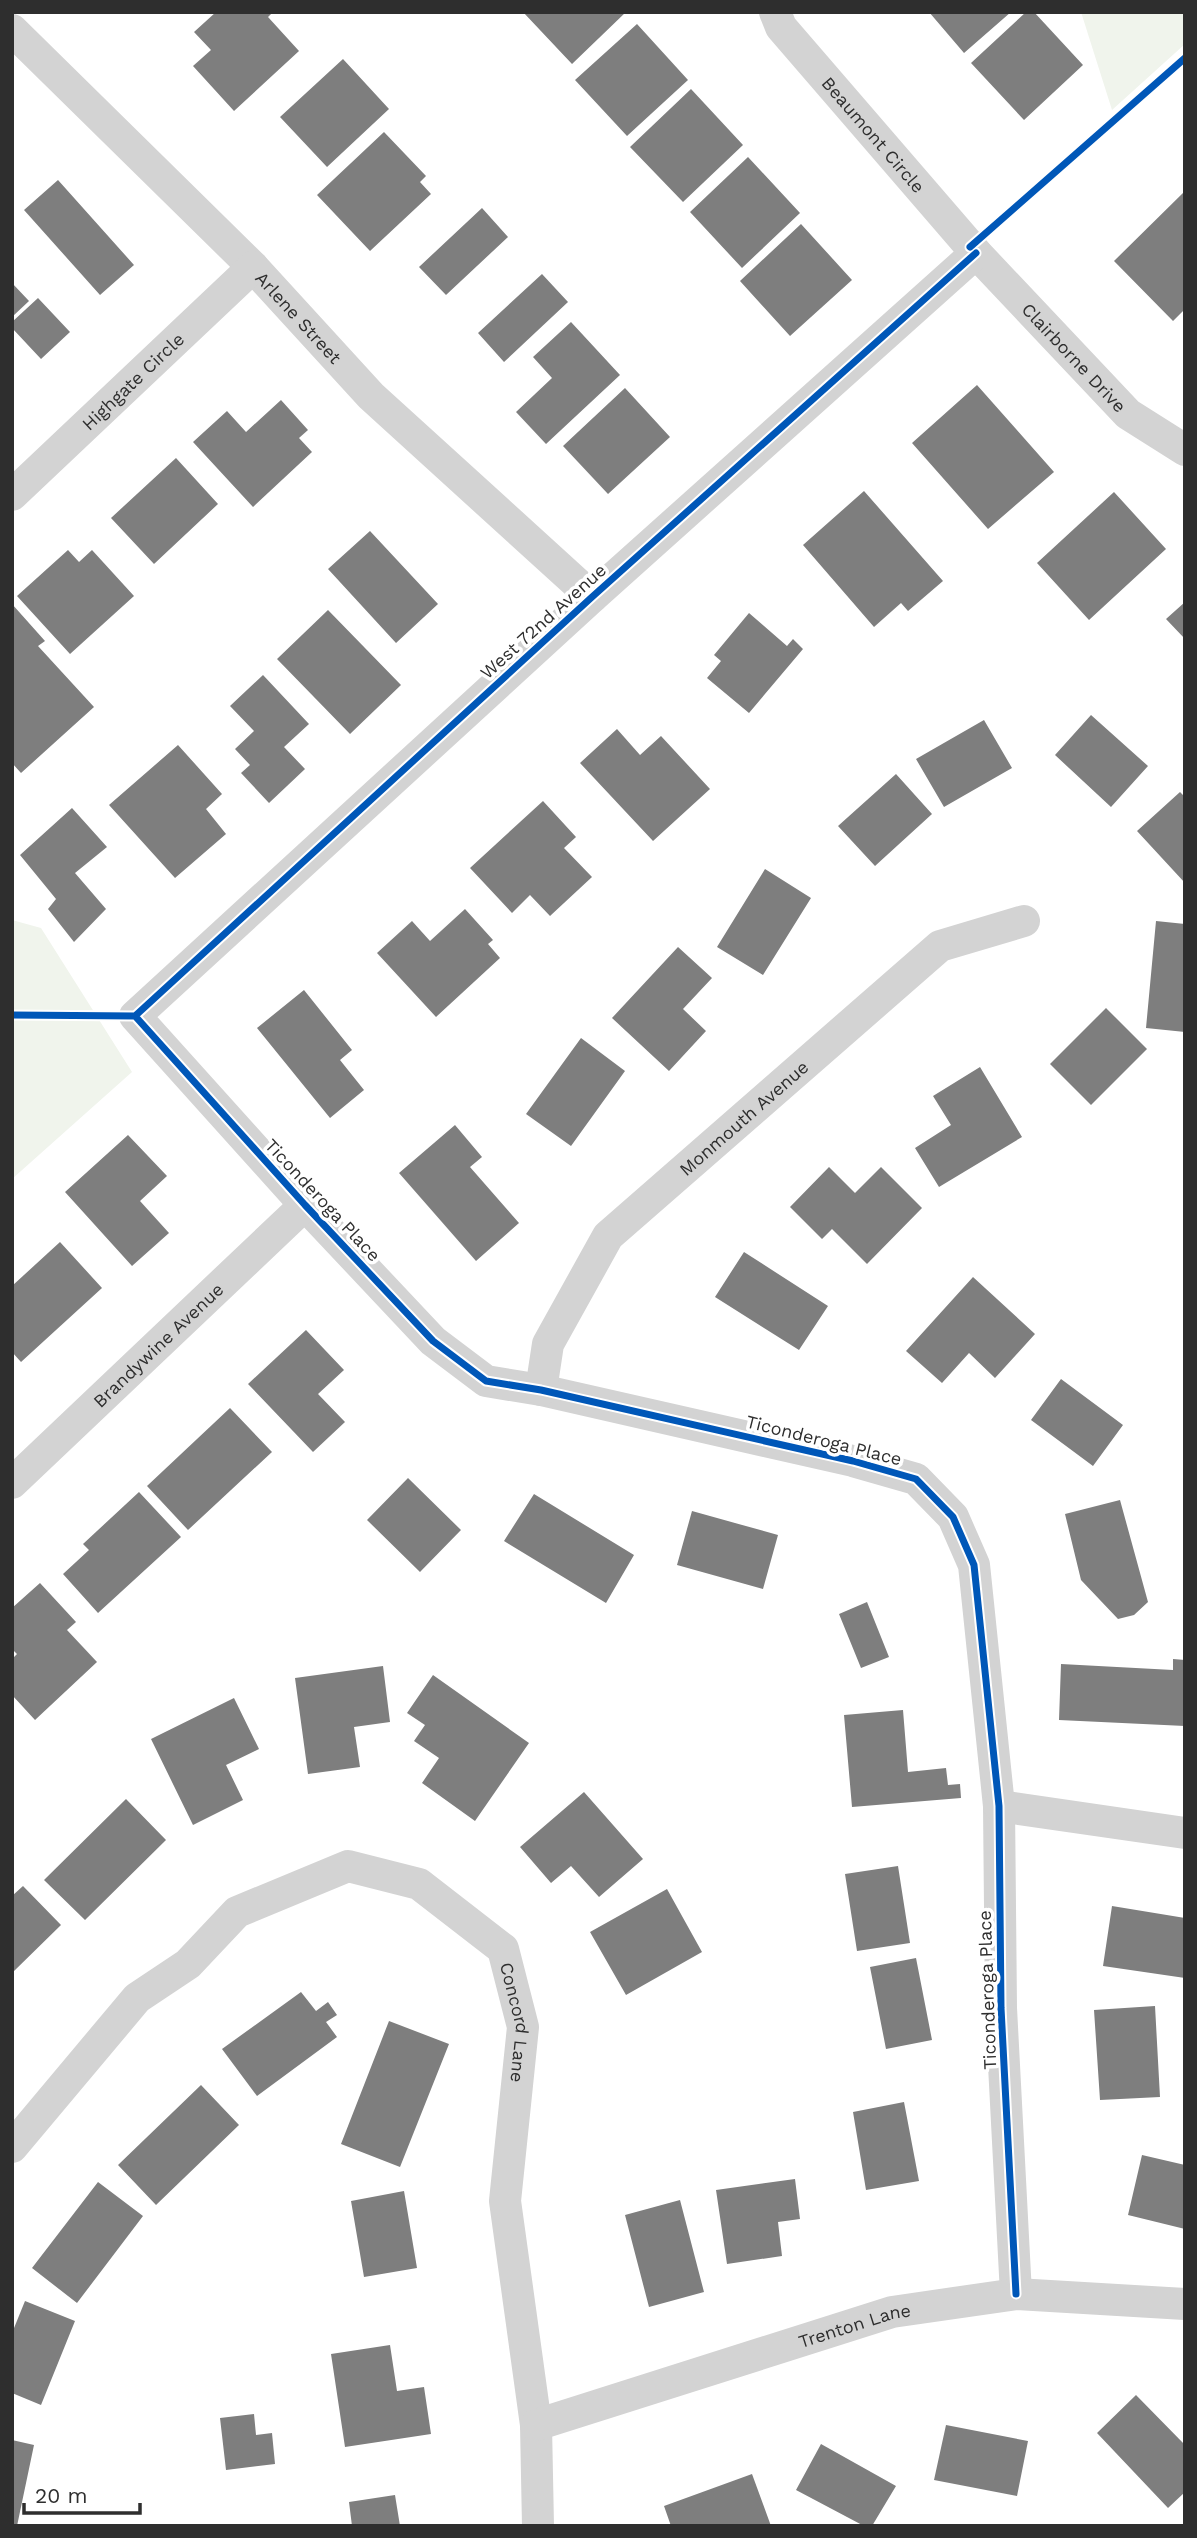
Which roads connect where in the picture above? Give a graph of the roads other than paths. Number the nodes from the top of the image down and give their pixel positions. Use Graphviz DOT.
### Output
graph roads {
  1 [pos="775,12"];
  2 [pos="12,30"];
  3 [pos="976,253"];
  4 [pos="253,267"];
  5 [pos="1185,450"];
  6 [pos="12,495"];
  7 [pos="592,597"];
  8 [pos="1024,921"];
  9 [pos="135,1016"];
  10 [pos="305,1205"];
  11 [pos="541,1390"];
  12 [pos="12,1483"];
  13 [pos="999,1806"];
  14 [pos="1185,1833"];
  15 [pos="12,2147"];
  16 [pos="1016,2294"];
  17 [pos="1185,2304"];
  18 [pos="536,2425"];
  19 [pos="538,2526"];
  1 -- 3 [label="street, Beaumont Circle"];
  2 -- 4 [label="street, Arlene Street"];
  3 -- 5 [label="street, Clairborne Drive"];
  3 -- 7 [label="street, West 72nd Avenue"];
  4 -- 6 [label="street, Highgate Circle"];
  4 -- 7 [label="street, Arlene Street"];
  7 -- 9 [label="street, West 72nd Avenue"];
  8 -- 11 [label="street, Monmouth Avenue"];
  9 -- 10 [label="street, Ticonderoga Place"];
  10 -- 11 [label="street, Ticonderoga Place"];
  10 -- 12 [label="street, Brandywine Avenue"];
  11 -- 13 [label="street, Ticonderoga Place"];
  13 -- 14 [label="street"];
  13 -- 16 [label="street, Ticonderoga Place"];
  15 -- 18 [label="street, Concord Lane"];
  16 -- 17 [label="street, Trenton Lane"];
  16 -- 18 [label="street, Trenton Lane"];
  18 -- 19 [label="street, Concord Lane"];
}
